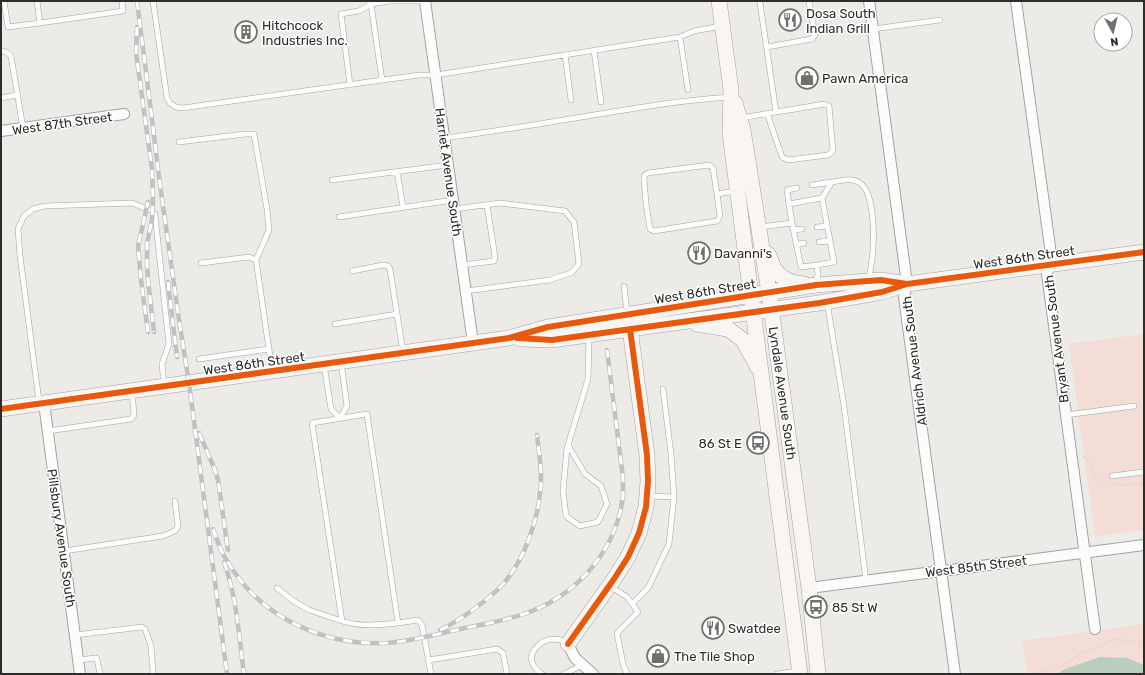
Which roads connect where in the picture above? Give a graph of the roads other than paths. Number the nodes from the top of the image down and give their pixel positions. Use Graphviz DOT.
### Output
graph roads {
  1 [pos="4,1"];
  2 [pos="37,1"];
  3 [pos="122,1"];
  4 [pos="153,1"];
  5 [pos="389,1"];
  6 [pos="425,1"];
  7 [pos="719,1"];
  8 [pos="758,1"];
  9 [pos="809,1"];
  10 [pos="869,1"];
  11 [pos="1016,1"];
  12 [pos="370,3"];
  13 [pos="940,20"];
  14 [pos="40,23"];
  15 [pos="722,26"];
  16 [pos="873,29"];
  17 [pos="680,37"];
  18 [pos="768,47"];
  19 [pos="1,51"];
  20 [pos="594,51"];
  21 [pos="565,55"];
  22 [pos="436,74"];
  23 [pos="382,80"];
  24 [pos="350,85"];
  25 [pos="688,90"];
  26 [pos="17,95"];
  27 [pos="732,95"];
  28 [pos="1,98"];
  29 [pos="571,100"];
  30 [pos="601,102"];
  31 [pos="776,112"];
  32 [pos="767,113"];
  33 [pos="124,114"];
  34 [pos="740,118"];
  35 [pos="23,128"];
  36 [pos="1,131"];
  37 [pos="444,138"];
  38 [pos="179,142"];
  39 [pos="448,165"];
  40 [pos="397,172"];
  41 [pos="332,180"];
  42 [pos="832,182"];
  43 [pos="812,185"];
  44 [pos="797,188"];
  45 [pos="738,191"];
  46 [pos="717,194"];
  47 [pos="822,198"];
  48 [pos="789,204"];
  49 [pos="454,205"];
  50 [pos="487,205"];
  51 [pos="403,207"];
  52 [pos="339,217"];
  53 [pos="792,223"];
  54 [pos="827,226"];
  55 [pos="759,227"];
  56 [pos="817,227"];
  57 [pos="802,229"];
  58 [pos="794,230"];
  59 [pos="830,241"];
  60 [pos="819,242"];
  61 [pos="804,243"];
  62 [pos="796,244"];
  63 [pos="762,248"];
  64 [pos="1144,252"];
  65 [pos="256,260"];
  66 [pos="201,264"];
  67 [pos="1049,264"];
  68 [pos="462,265"];
  69 [pos="817,265"];
  70 [pos="352,271"];
  71 [pos="869,280"];
  72 [pos="907,284"];
  73 [pos="813,285"];
  74 [pos="624,286"];
  75 [pos="466,291"];
  76 [pos="769,292"];
  77 [pos="751,295"];
  78 [pos="827,301"];
  79 [pos="772,309"];
  80 [pos="754,312"];
  81 [pos="397,314"];
  82 [pos="627,314"];
  83 [pos="686,321"];
  84 [pos="335,324"];
  85 [pos="630,330"];
  86 [pos="589,335"];
  87 [pos="509,338"];
  88 [pos="473,342"];
  89 [pos="269,349"];
  90 [pos="403,353"];
  91 [pos="198,359"];
  92 [pos="341,361"];
  93 [pos="324,364"];
  94 [pos="272,371"];
  95 [pos="762,376"];
  96 [pos="164,386"];
  97 [pos="663,390"];
  98 [pos="132,391"];
  99 [pos="42,403"];
  100 [pos="1134,406"];
  101 [pos="1,408"];
  102 [pos="1066,415"];
  103 [pos="340,418"];
  104 [pos="48,431"];
  105 [pos="568,445"];
  106 [pos="1143,472"];
  107 [pos="1112,476"];
  108 [pos="647,496"];
  109 [pos="674,497"];
  110 [pos="175,501"];
  111 [pos="1144,545"];
  112 [pos="64,551"];
  113 [pos="1084,553"];
  114 [pos="941,571"];
  115 [pos="866,580"];
  116 [pos="609,586"];
  117 [pos="277,588"];
  118 [pos="809,588"];
  119 [pos="632,604"];
  120 [pos="342,621"];
  121 [pos="398,623"];
  122 [pos="1095,629"];
  123 [pos="75,635"];
  124 [pos="569,642"];
  125 [pos="78,660"];
  126 [pos="429,660"];
  127 [pos="582,665"];
  128 [pos="800,672"];
  129 [pos="80,674"];
  130 [pos="100,674"];
  131 [pos="152,674"];
  132 [pos="431,674"];
  133 [pos="506,674"];
  134 [pos="542,674"];
  135 [pos="564,674"];
  136 [pos="593,674"];
  137 [pos="627,674"];
  138 [pos="777,674"];
  139 [pos="818,674"];
  140 [pos="955,674"];
  1 -- 14 [label="lane"];
  2 -- 14 [label="lane"];
  3 -- 14 [label="lane"];
  4 -- 24 [label="lane"];
  5 -- 6 [label="lane"];
  5 -- 12 [label="lane"];
  6 -- 22 [label="street, Harriet Avenue South"];
  7 -- 15 [label="street, Lyndale Avenue South"];
  8 -- 18 [label="lane"];
  9 -- 18 [label="lane"];
  10 -- 16 [label="street, Aldrich Avenue South"];
  11 -- 67 [label="street, Bryant Avenue South"];
  12 -- 23 [label="lane"];
  12 -- 24 [label="lane"];
  13 -- 16 [label="lane"];
  15 -- 17 [label="lane"];
  15 -- 27 [label="street, Lyndale Avenue South"];
  16 -- 72 [label="street, Aldrich Avenue South"];
  17 -- 20 [label="lane"];
  17 -- 25 [label="lane"];
  18 -- 31 [label="lane"];
  19 -- 26 [label="lane"];
  20 -- 21 [label="lane"];
  20 -- 30 [label="lane"];
  21 -- 22 [label="lane"];
  21 -- 29 [label="lane"];
  22 -- 23 [label="lane"];
  22 -- 37 [label="street, Harriet Avenue South"];
  23 -- 24 [label="lane"];
  26 -- 28 [label="lane"];
  26 -- 35 [label="lane"];
  27 -- 34 [label="street, Lyndale Avenue South"];
  27 -- 37 [label="lane"];
  27 -- 45 [label="street, Lyndale Avenue South"];
  31 -- 32 [label="lane"];
  31 -- 32 [label="lane"];
  32 -- 34 [label="lane"];
  33 -- 35 [label="street, West 87th Street"];
  34 -- 55 [label="street, Lyndale Avenue South"];
  35 -- 36 [label="street, West 87th Street"];
  37 -- 39 [label="street, Harriet Avenue South"];
  38 -- 65 [label="lane"];
  39 -- 40 [label="lane"];
  39 -- 49 [label="street, Harriet Avenue South"];
  40 -- 41 [label="lane"];
  40 -- 51 [label="lane"];
  42 -- 43 [label="lane"];
  42 -- 47 [label="lane"];
  42 -- 71 [label="lane"];
  44 -- 48 [label="lane"];
  45 -- 46 [label="lane"];
  45 -- 77 [label="street, Lyndale Avenue South"];
  46 -- 46 [label="lane"];
  47 -- 48 [label="lane"];
  47 -- 54 [label="lane"];
  48 -- 53 [label="lane"];
  49 -- 50 [label="lane"];
  49 -- 51 [label="lane"];
  49 -- 68 [label="street, Harriet Avenue South"];
  50 -- 68 [label="lane"];
  50 -- 75 [label="lane"];
  51 -- 52 [label="lane"];
  53 -- 55 [label="lane"];
  53 -- 58 [label="lane"];
  54 -- 56 [label="lane"];
  54 -- 59 [label="lane"];
  55 -- 63 [label="street, Lyndale Avenue South"];
  57 -- 58 [label="lane"];
  58 -- 62 [label="lane"];
  59 -- 60 [label="lane"];
  59 -- 69 [label="lane"];
  61 -- 62 [label="lane"];
  62 -- 69 [label="lane"];
  63 -- 73 [label="street"];
  63 -- 76 [label="street, Lyndale Avenue South"];
  64 -- 67 [label="street, West 86th Street"];
  65 -- 66 [label="lane"];
  65 -- 89 [label="lane"];
  67 -- 72 [label="street, West 86th Street"];
  67 -- 102 [label="street, Bryant Avenue South"];
  68 -- 75 [label="street, Harriet Avenue South"];
  69 -- 73 [label="lane"];
  70 -- 81 [label="lane"];
  71 -- 72 [label="street, West 86th Street"];
  71 -- 73 [label="street, West 86th Street"];
  72 -- 78 [label="street, West 86th Street"];
  72 -- 114 [label="street, Aldrich Avenue South"];
  73 -- 76 [label="street, West 86th Street"];
  74 -- 82 [label="lane"];
  75 -- 88 [label="street, Harriet Avenue South"];
  76 -- 77 [label="street, West 86th Street"];
  76 -- 79 [label="street, Lyndale Avenue South"];
  77 -- 80 [label="street, Lyndale Avenue South"];
  77 -- 82 [label="street, West 86th Street"];
  78 -- 79 [label="street, West 86th Street"];
  78 -- 115 [label="lane"];
  79 -- 80 [label="street, West 86th Street"];
  79 -- 118 [label="street, Lyndale Avenue South"];
  80 -- 83 [label="street, West 86th Street"];
  80 -- 95 [label="street, Lyndale Avenue South"];
  81 -- 84 [label="lane"];
  81 -- 90 [label="lane"];
  82 -- 85 [label="street"];
  82 -- 87 [label="street, West 86th Street"];
  83 -- 85 [label="street, West 86th Street"];
  83 -- 95 [label="street"];
  85 -- 86 [label="street, West 86th Street"];
  85 -- 108 [label="street"];
  86 -- 87 [label="street, West 86th Street"];
  86 -- 105 [label="lane"];
  87 -- 88 [label="street, West 86th Street"];
  88 -- 90 [label="street, West 86th Street"];
  89 -- 91 [label="lane"];
  89 -- 94 [label="lane"];
  90 -- 92 [label="street, West 86th Street"];
  92 -- 93 [label="street, West 86th Street"];
  92 -- 103 [label="lane"];
  93 -- 94 [label="street, West 86th Street"];
  93 -- 103 [label="lane"];
  94 -- 96 [label="street, West 86th Street"];
  95 -- 128 [label="street, Lyndale Avenue South"];
  96 -- 98 [label="street, West 86th Street"];
  96 -- 99 [label="lane"];
  97 -- 109 [label="lane"];
  98 -- 99 [label="street, West 86th Street"];
  98 -- 104 [label="lane"];
  99 -- 101 [label="street, West 86th Street"];
  99 -- 104 [label="street, Pillsbury Avenue South"];
  100 -- 102 [label="lane"];
  102 -- 113 [label="street, Bryant Avenue South"];
  103 -- 120 [label="lane"];
  103 -- 121 [label="lane"];
  104 -- 112 [label="street, Pillsbury Avenue South"];
  105 -- 105 [label="lane"];
  106 -- 107 [label="lane"];
  108 -- 109 [label="lane"];
  108 -- 116 [label="street"];
  109 -- 119 [label="lane"];
  110 -- 112 [label="lane"];
  111 -- 113 [label="street, West 85th Street"];
  112 -- 123 [label="street, Pillsbury Avenue South"];
  113 -- 114 [label="street, West 85th Street"];
  113 -- 122 [label="street, Bryant Avenue South"];
  114 -- 115 [label="street, West 85th Street"];
  114 -- 140 [label="street, Aldrich Avenue South"];
  115 -- 118 [label="street, West 85th Street"];
  116 -- 119 [label="lane"];
  116 -- 124 [label="street"];
  117 -- 120 [label="lane"];
  118 -- 139 [label="street, Lyndale Avenue South"];
  119 -- 137 [label="lane"];
  120 -- 121 [label="lane"];
  121 -- 126 [label="lane"];
  123 -- 125 [label="street, Pillsbury Avenue South"];
  123 -- 131 [label="lane"];
  124 -- 127 [label="street"];
  124 -- 134 [label="lane"];
  125 -- 129 [label="street, Pillsbury Avenue South"];
  125 -- 130 [label="lane"];
  126 -- 132 [label="lane"];
  126 -- 133 [label="lane"];
  127 -- 135 [label="lane"];
  127 -- 136 [label="street"];
  128 -- 138 [label="lane"];
}
